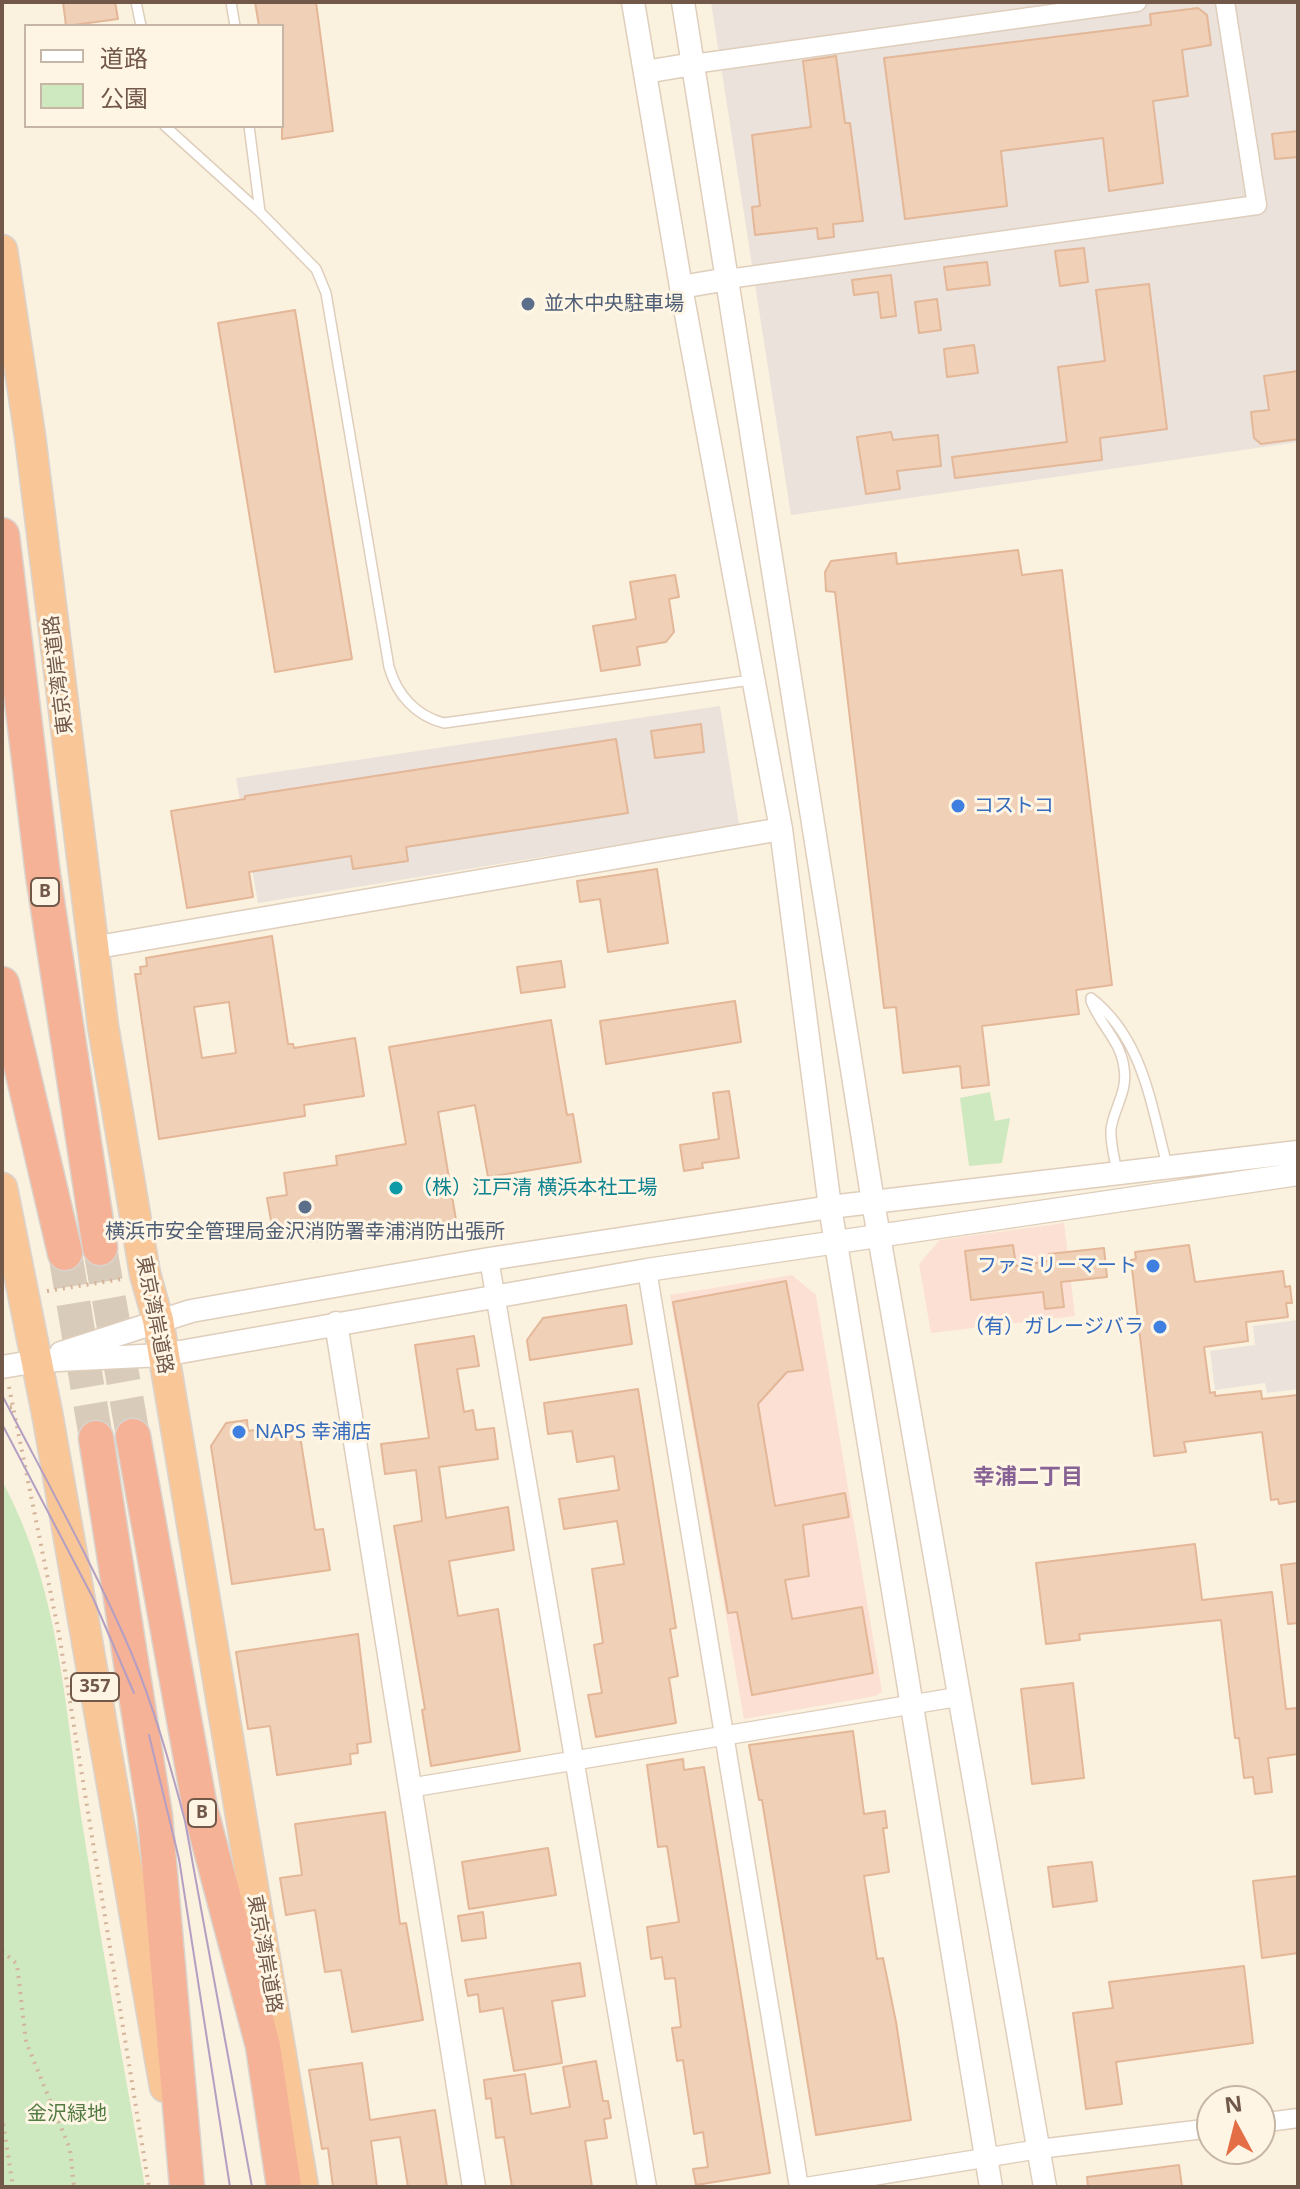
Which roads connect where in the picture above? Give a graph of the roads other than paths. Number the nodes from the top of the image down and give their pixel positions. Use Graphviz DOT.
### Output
graph roads {
  1 [pos="136,2"];
  2 [pos="231,2"];
  3 [pos="633,2"];
  4 [pos="683,2"];
  5 [pos="1137,2"];
  6 [pos="1225,2"];
  7 [pos="141,24"];
  8 [pos="235,24"];
  9 [pos="693,64"];
  10 [pos="645,72"];
  11 [pos="167,128"];
  12 [pos="249,128"];
  13 [pos="260,212"];
  14 [pos="2,250"];
  15 [pos="728,279"];
  16 [pos="681,287"];
  17 [pos="2,535"];
  18 [pos="751,680"];
  19 [pos="781,829"];
  20 [pos="92,948"];
  21 [pos="2,984"];
  22 [pos="1298,1152"];
  23 [pos="1168,1167"];
  24 [pos="1117,1173"];
  25 [pos="1298,1174"];
  26 [pos="2,1188"];
  27 [pos="873,1202"];
  28 [pos="830,1207"];
  29 [pos="881,1233"];
  30 [pos="836,1241"];
  31 [pos="100,1248"];
  32 [pos="65,1253"];
  33 [pos="489,1259"];
  34 [pos="647,1270"];
  35 [pos="496,1295"];
  36 [pos="158,1320"];
  37 [pos="336,1323"];
  38 [pos="163,1355"];
  39 [pos="37,1361"];
  40 [pos="4,1367"];
  41 [pos="133,1436"];
  42 [pos="96,1438"];
  43 [pos="957,1697"];
  44 [pos="912,1705"];
  45 [pos="724,1737"];
  46 [pos="574,1763"];
  47 [pos="409,1788"];
  48 [pos="1298,2118"];
  49 [pos="1276,2121"];
  50 [pos="1196,2130"];
  51 [pos="1039,2149"];
  52 [pos="986,2158"];
  53 [pos="185,2187"];
  54 [pos="284,2187"];
  55 [pos="303,2187"];
  56 [pos="474,2187"];
  57 [pos="647,2187"];
  58 [pos="799,2187"];
  59 [pos="806,2187"];
  60 [pos="991,2187"];
  61 [pos="1045,2187"];
  1 -- 7 [label="lane"];
  2 -- 8 [label="lane"];
  3 -- 10 [label="street"];
  4 -- 9 [label="street"];
  5 -- 9 [label="street"];
  6 -- 15 [label="street"];
  9 -- 10 [label="street"];
  9 -- 15 [label="street"];
  10 -- 16 [label="street"];
  11 -- 13 [label="lane"];
  12 -- 13 [label="lane"];
  13 -- 18 [label="lane"];
  14 -- 20 [label="highway, 東京湾岸道路"];
  15 -- 16 [label="street"];
  15 -- 27 [label="street"];
  16 -- 18 [label="street"];
  17 -- 31 [label="highway, B"];
  18 -- 19 [label="street"];
  19 -- 20 [label="street"];
  19 -- 28 [label="street"];
  20 -- 36 [label="highway, 東京湾岸道路"];
  21 -- 32 [label="highway"];
  22 -- 23 [label="street"];
  23 -- 24 [label="street"];
  23 -- 24 [label="lane"];
  24 -- 27 [label="street"];
  25 -- 29 [label="street"];
  26 -- 39 [label="highway, 357"];
  27 -- 28 [label="street"];
  27 -- 29 [label="street"];
  28 -- 30 [label="street"];
  28 -- 33 [label="street"];
  29 -- 30 [label="street"];
  29 -- 43 [label="street"];
  30 -- 34 [label="street"];
  30 -- 44 [label="street"];
  33 -- 35 [label="street"];
  33 -- 36 [label="street"];
  34 -- 35 [label="street"];
  34 -- 45 [label="street"];
  35 -- 37 [label="street"];
  35 -- 46 [label="street"];
  36 -- 38 [label="highway, 東京湾岸道路"];
  36 -- 39 [label="street"];
  37 -- 38 [label="street"];
  37 -- 47 [label="street"];
  38 -- 39 [label="street"];
  38 -- 55 [label="highway, 東京湾岸道路"];
  39 -- 40 [label="street"];
  39 -- 53 [label="highway, 357"];
  41 -- 54 [label="highway, B"];
  42 -- 53 [label="highway"];
  43 -- 44 [label="street"];
  43 -- 51 [label="street"];
  44 -- 45 [label="street"];
  44 -- 52 [label="street"];
  45 -- 46 [label="street"];
  45 -- 58 [label="street"];
  46 -- 47 [label="street"];
  46 -- 57 [label="street"];
  47 -- 56 [label="street"];
  48 -- 49 [label="street"];
  50 -- 51 [label="street"];
  51 -- 52 [label="street"];
  51 -- 61 [label="street"];
  52 -- 59 [label="street"];
  52 -- 60 [label="street"];
}
